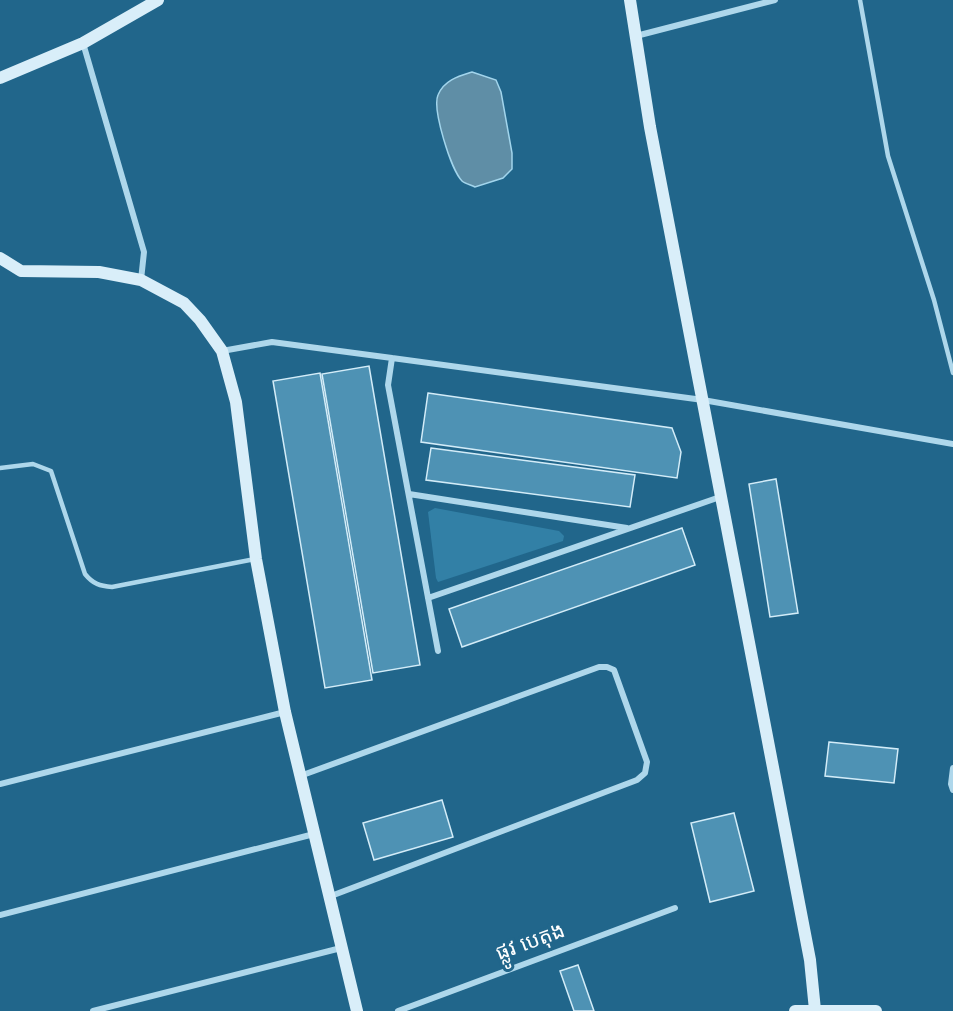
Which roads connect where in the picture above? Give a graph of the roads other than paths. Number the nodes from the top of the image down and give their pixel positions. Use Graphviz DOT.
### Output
graph roads {
  1 [pos="158,0"];
  2 [pos="630,0"];
  3 [pos="775,0"];
  4 [pos="860,0"];
  5 [pos="636,36"];
  6 [pos="83,43"];
  7 [pos="0,78"];
  8 [pos="0,258"];
  9 [pos="141,280"];
  10 [pos="222,351"];
  11 [pos="392,358"];
  12 [pos="953,373"];
  13 [pos="703,400"];
  14 [pos="953,444"];
  15 [pos="0,468"];
  16 [pos="409,494"];
  17 [pos="720,497"];
  18 [pos="630,528"];
  19 [pos="256,559"];
  20 [pos="428,598"];
  21 [pos="438,651"];
  22 [pos="285,711"];
  23 [pos="953,768"];
  24 [pos="300,776"];
  25 [pos="0,784"];
  26 [pos="953,790"];
  27 [pos="315,834"];
  28 [pos="331,896"];
  29 [pos="675,908"];
  30 [pos="0,915"];
  31 [pos="341,948"];
  32 [pos="815,1010"];
  33 [pos="93,1011"];
  34 [pos="357,1011"];
  35 [pos="398,1011"];
  36 [pos="795,1011"];
  37 [pos="869,1011"];
  38 [pos="876,1011"];
  1 -- 6 [label="street"];
  2 -- 5 [label="street"];
  3 -- 5 [label="street"];
  4 -- 12 [label="lane"];
  5 -- 13 [label="street"];
  6 -- 7 [label="street"];
  6 -- 9 [label="street"];
  8 -- 9 [label="street"];
  9 -- 10 [label="street"];
  10 -- 11 [label="street"];
  10 -- 19 [label="street"];
  11 -- 13 [label="street"];
  11 -- 16 [label="street"];
  13 -- 14 [label="street"];
  13 -- 17 [label="street"];
  15 -- 19 [label="lane"];
  16 -- 18 [label="street"];
  16 -- 20 [label="street"];
  17 -- 18 [label="street"];
  17 -- 32 [label="street"];
  18 -- 20 [label="street"];
  19 -- 22 [label="street"];
  20 -- 21 [label="street"];
  22 -- 24 [label="street"];
  22 -- 25 [label="street"];
  23 -- 26 [label="street"];
  24 -- 27 [label="street"];
  24 -- 28 [label="street"];
  27 -- 28 [label="street"];
  27 -- 30 [label="street"];
  28 -- 31 [label="street"];
  29 -- 35 [label="street, ផ្លូវ បេតុង"];
  31 -- 33 [label="street"];
  31 -- 34 [label="street"];
  32 -- 36 [label="street"];
  32 -- 37 [label="street"];
  37 -- 38 [label="street"];
}
